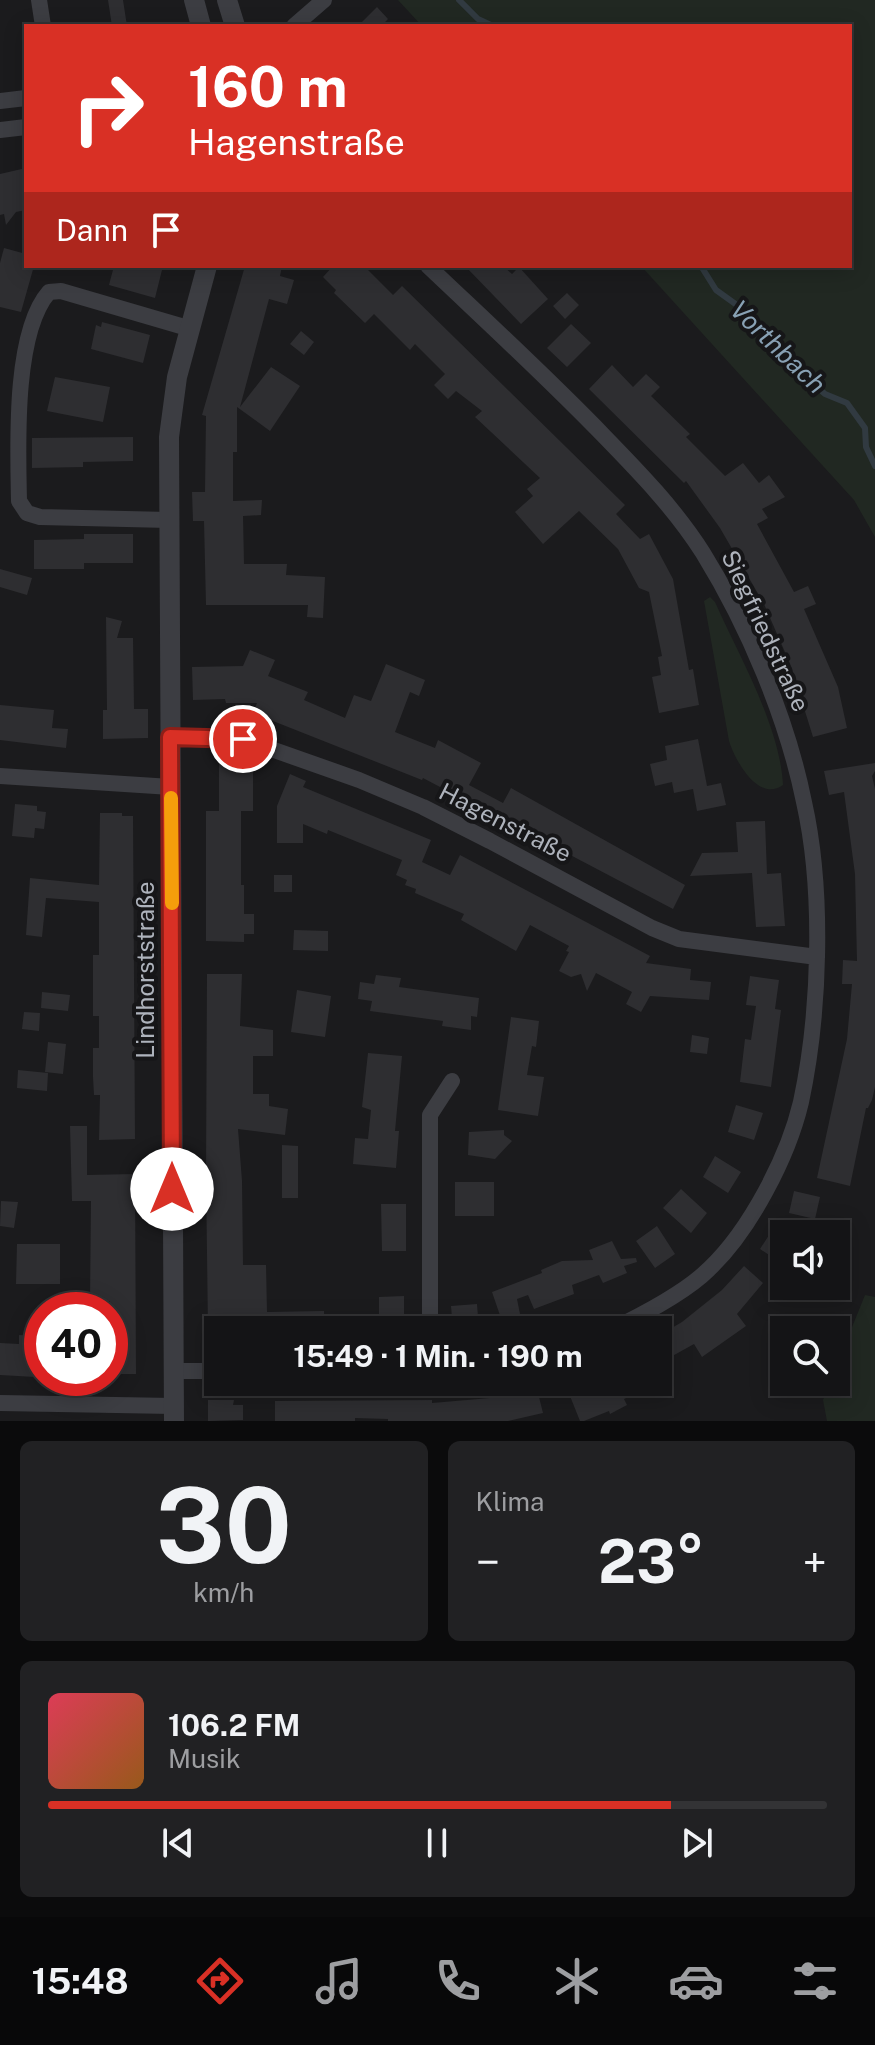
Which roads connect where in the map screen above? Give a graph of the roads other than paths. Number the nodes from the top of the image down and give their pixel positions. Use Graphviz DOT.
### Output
graph roads {
  1 [pos="39,0"];
  2 [pos="194,0"];
  3 [pos="227,0"];
  4 [pos="324,0"];
  5 [pos="43,24"];
  6 [pos="200,24"];
  7 [pos="234,24"];
  8 [pos="296,24"];
  9 [pos="24,98"];
  10 [pos="0,101"];
  11 [pos="24,127"];
  12 [pos="0,130"];
  13 [pos="206,268"];
  14 [pos="430,268"];
  15 [pos="191,329"];
  16 [pos="169,520"];
  17 [pos="170,737"];
  18 [pos="0,776"];
  19 [pos="171,787"];
  20 [pos="817,957"];
  21 [pos="452,1081"];
  22 [pos="430,1316"];
  23 [pos="640,1316"];
  24 [pos="173,1371"];
  25 [pos="204,1371"];
  26 [pos="0,1403"];
  27 [pos="173,1413"];
  1 -- 5 [label="street"];
  2 -- 6 [label="street"];
  3 -- 7 [label="street"];
  4 -- 8 [label="street"];
  9 -- 10 [label="street"];
  11 -- 12 [label="street"];
  13 -- 15 [label="street, Lindhorststraße"];
  14 -- 20 [label="street, Siegfriedstraße"];
  15 -- 16 [label="street, Lindhorststraße"];
  15 -- 16 [label="street"];
  16 -- 17 [label="street, Lindhorststraße"];
  17 -- 19 [label="street, Lindhorststraße"];
  17 -- 20 [label="street, Hagenstraße"];
  18 -- 19 [label="street"];
  19 -- 24 [label="street, Lindhorststraße"];
  20 -- 23 [label="street, Siegfriedstraße"];
  21 -- 22 [label="street"];
  24 -- 25 [label="street"];
  24 -- 27 [label="street, Lindhorststraße"];
  26 -- 27 [label="street"];
}
